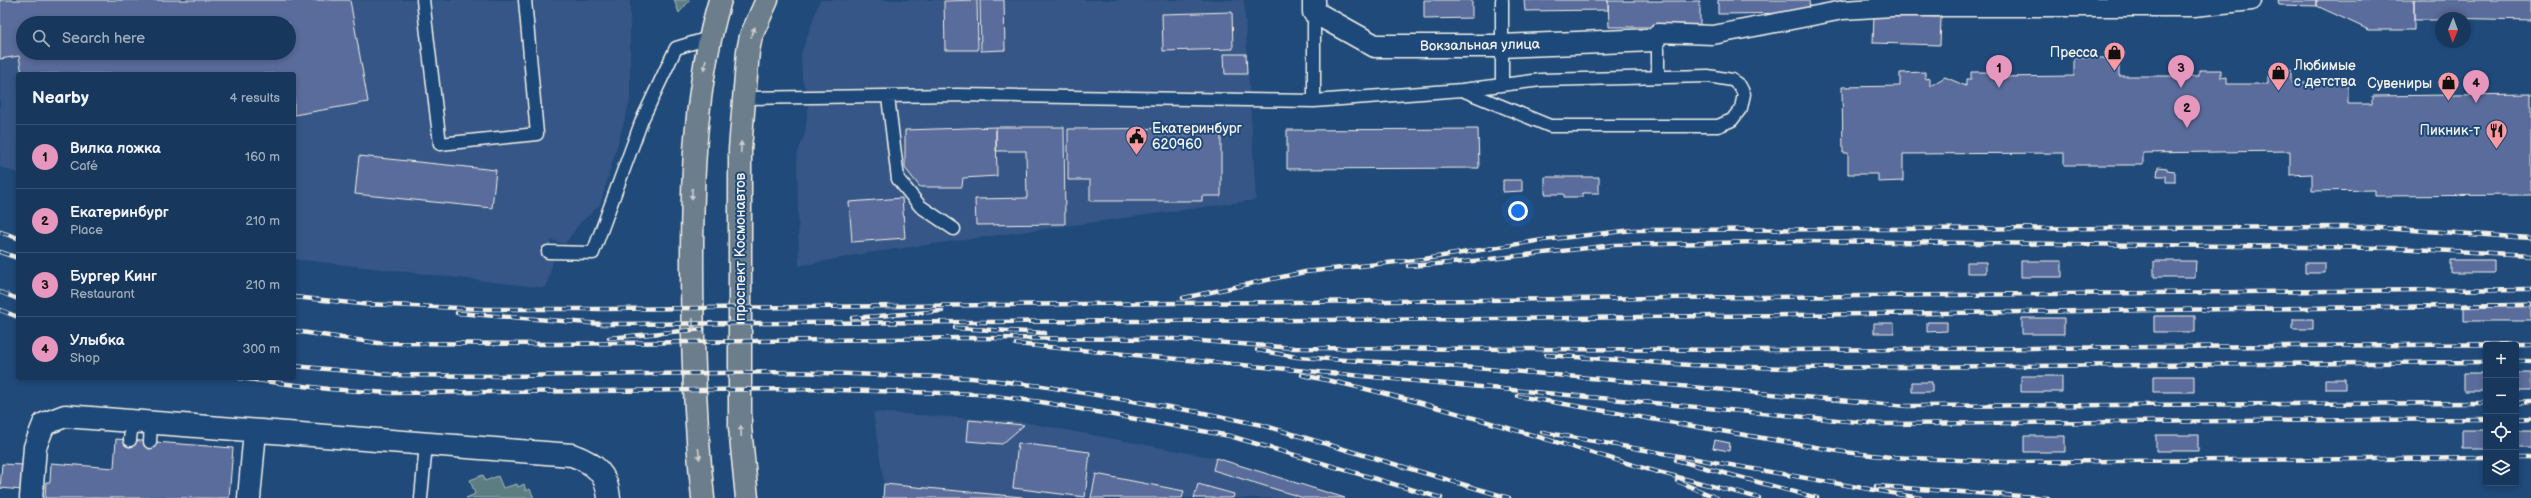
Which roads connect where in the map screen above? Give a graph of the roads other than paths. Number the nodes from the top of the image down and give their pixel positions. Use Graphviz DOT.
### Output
graph roads {
  1 [pos="424,0"];
  2 [pos="525,0"];
  3 [pos="720,0"];
  4 [pos="767,0"];
  5 [pos="1502,0"];
  6 [pos="2252,1"];
  7 [pos="1314,6"];
  8 [pos="1656,36"];
  9 [pos="709,38"];
  10 [pos="1501,46"];
  11 [pos="1658,77"];
  12 [pos="1502,85"];
  13 [pos="1462,90"];
  14 [pos="888,96"];
  15 [pos="743,98"];
  16 [pos="1314,101"];
  17 [pos="954,229"];
  18 [pos="548,252"];
  19 [pos="255,431"];
  20 [pos="426,444"];
  21 [pos="31,498"];
  22 [pos="249,498"];
  23 [pos="422,498"];
  24 [pos="609,498"];
  25 [pos="703,498"];
  26 [pos="747,498"];
  1 -- 2 [label="lane"];
  3 -- 9 [label="main road"];
  15 -- 4 [label="main road, проспект Космонавтов, one-way"];
  5 -- 10 [label="lane"];
  6 -- 8 [label="street, Вокзальная улица"];
  7 -- 10 [label="street, Вокзальная улица"];
  7 -- 16 [label="lane"];
  8 -- 10 [label="street, Вокзальная улица"];
  8 -- 11 [label="lane"];
  9 -- 18 [label="lane"];
  9 -- 25 [label="main road, one-way"];
  10 -- 12 [label="lane"];
  11 -- 12 [label="lane"];
  11 -- 13 [label="lane"];
  12 -- 13 [label="lane"];
  13 -- 16 [label="lane"];
  14 -- 15 [label="lane"];
  14 -- 16 [label="lane"];
  14 -- 17 [label="lane"];
  26 -- 15 [label="main road, проспект Космонавтов, one-way"];
  19 -- 20 [label="street"];
  19 -- 21 [label="street"];
  19 -- 22 [label="street"];
  20 -- 23 [label="lane"];
  20 -- 24 [label="street"];
}
